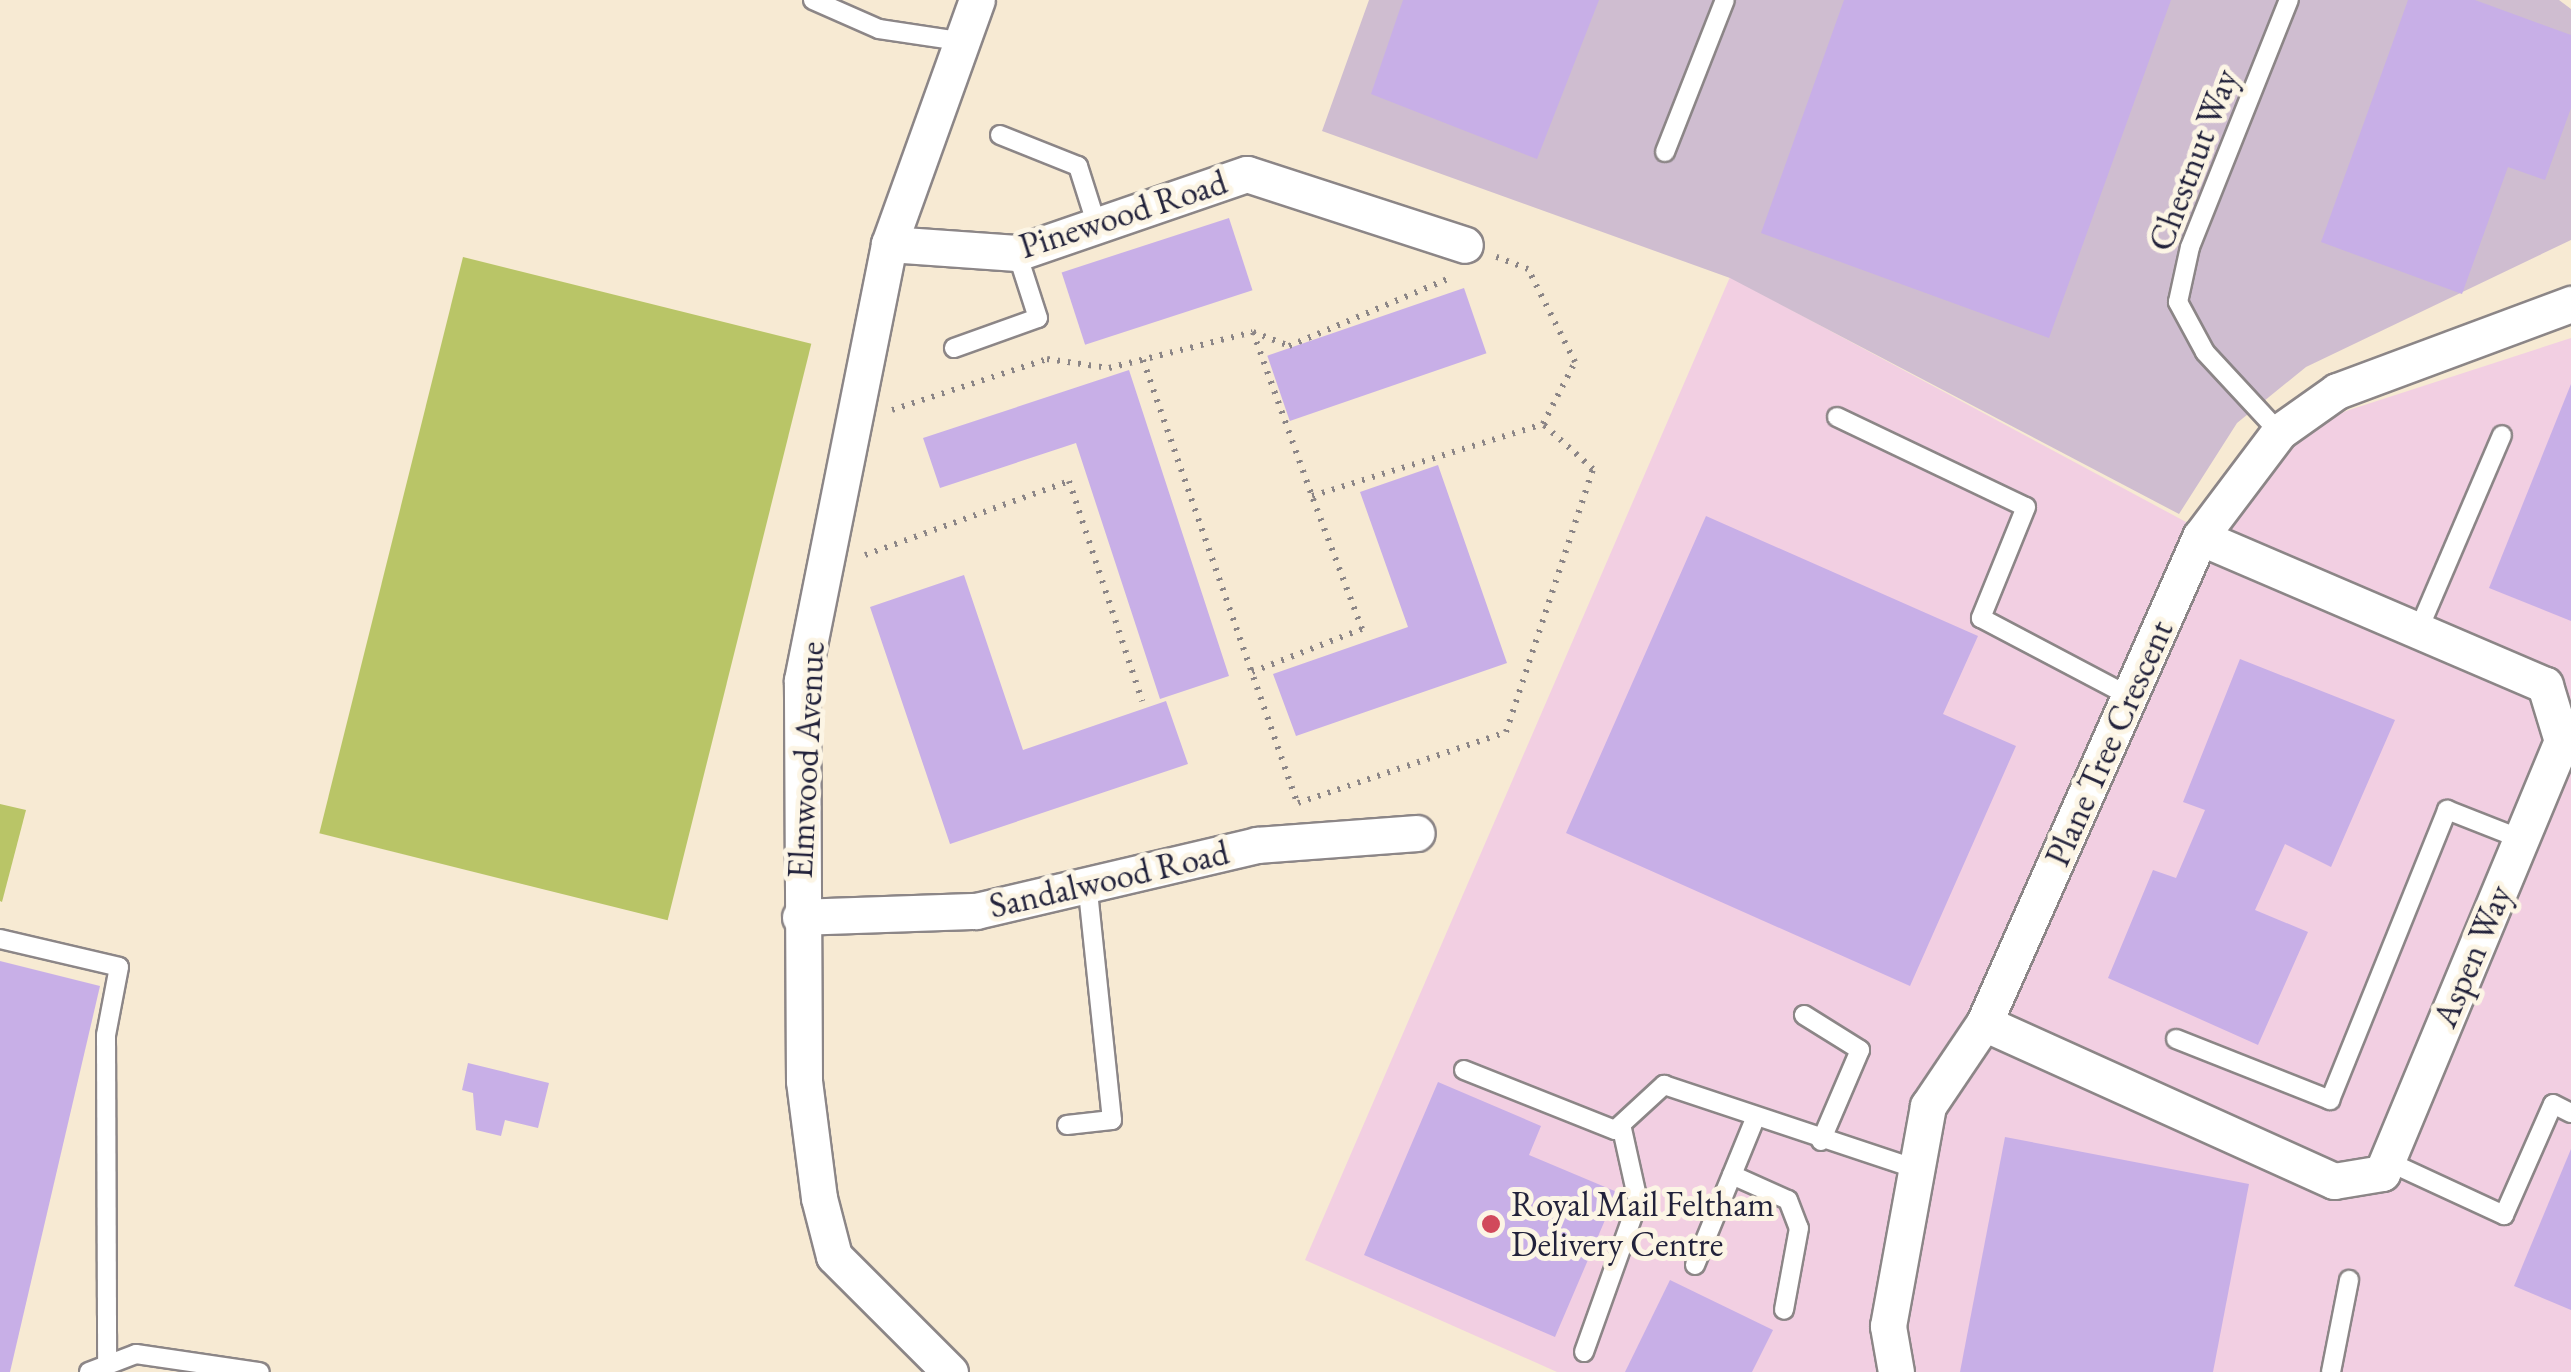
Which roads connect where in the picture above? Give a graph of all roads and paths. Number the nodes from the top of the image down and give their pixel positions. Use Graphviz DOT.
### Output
graph roads {
  1 [pos="813,0"];
  2 [pos="977,0"];
  3 [pos="1725,0"];
  4 [pos="2289,0"];
  5 [pos="958,41"];
  6 [pos="1000,135"];
  7 [pos="1665,152"];
  8 [pos="1097,226"];
  9 [pos="890,244"];
  10 [pos="1465,245"];
  11 [pos="1017,253"];
  12 [pos="2571,304"];
  13 [pos="1253,332"];
  14 [pos="954,348"];
  15 [pos="1143,360"];
  16 [pos="1837,416"];
  17 [pos="1543,424"];
  18 [pos="848,425"];
  19 [pos="2279,432"];
  20 [pos="2502,435"];
  21 [pos="1312,496"];
  22 [pos="2200,538"];
  23 [pos="822,570"];
  24 [pos="2418,631"];
  25 [pos="1252,672"];
  26 [pos="2129,696"];
  27 [pos="1142,701"];
  28 [pos="1298,803"];
  29 [pos="1417,833"];
  30 [pos="2520,839"];
  31 [pos="1298,842"];
  32 [pos="1087,881"];
  33 [pos="800,917"];
  34 [pos="0,939"];
  35 [pos="1804,1014"];
  36 [pos="1984,1023"];
  37 [pos="2176,1039"];
  38 [pos="1464,1070"];
  39 [pos="2571,1113"];
  40 [pos="1755,1119"];
  41 [pos="1067,1125"];
  42 [pos="1622,1129"];
  43 [pos="1820,1141"];
  44 [pos="2386,1161"];
  45 [pos="1916,1170"];
  46 [pos="1732,1176"];
  47 [pos="1694,1265"];
  48 [pos="2349,1280"];
  49 [pos="1784,1310"];
  50 [pos="1584,1352"];
  51 [pos="98,1368"];
  52 [pos="260,1372"];
  53 [pos="950,1372"];
  54 [pos="1896,1372"];
  55 [pos="2331,1372"];
  1 -- 5 [label="lane"];
  2 -- 5 [label="street, Elmwood Avenue"];
  3 -- 7 [label="lane"];
  4 -- 19 [label="lane, Chestnut Way"];
  5 -- 9 [label="street, Elmwood Avenue"];
  6 -- 8 [label="lane"];
  8 -- 10 [label="street, Pinewood Road"];
  8 -- 11 [label="street, Pinewood Road"];
  9 -- 11 [label="street, Pinewood Road"];
  9 -- 18 [label="street, Elmwood Avenue"];
  10 -- 13 [label="path"];
  10 -- 17 [label="path"];
  11 -- 14 [label="lane"];
  12 -- 19 [label="street, Plane Tree Crescent"];
  13 -- 15 [label="path"];
  13 -- 21 [label="path"];
  15 -- 18 [label="path"];
  15 -- 25 [label="path"];
  16 -- 26 [label="lane"];
  17 -- 21 [label="path"];
  17 -- 28 [label="path"];
  18 -- 23 [label="street, Elmwood Avenue"];
  19 -- 22 [label="street, Plane Tree Crescent"];
  20 -- 24 [label="lane"];
  21 -- 25 [label="path"];
  22 -- 24 [label="street, Aspen Way"];
  22 -- 26 [label="street, Plane Tree Crescent"];
  23 -- 27 [label="path"];
  23 -- 33 [label="street, Elmwood Avenue"];
  24 -- 30 [label="street, Aspen Way"];
  25 -- 28 [label="path"];
  26 -- 36 [label="street, Plane Tree Crescent"];
  28 -- 31 [label="path"];
  29 -- 31 [label="street, Sandalwood Road"];
  30 -- 37 [label="lane"];
  30 -- 44 [label="street, Aspen Way"];
  31 -- 32 [label="street, Sandalwood Road"];
  32 -- 33 [label="street, Sandalwood Road"];
  32 -- 41 [label="lane"];
  33 -- 53 [label="street, Elmwood Avenue"];
  34 -- 51 [label="lane"];
  35 -- 43 [label="lane"];
  36 -- 44 [label="street"];
  36 -- 45 [label="street, Plane Tree Crescent"];
  38 -- 42 [label="lane"];
  39 -- 44 [label="lane"];
  40 -- 42 [label="lane"];
  40 -- 43 [label="lane"];
  40 -- 46 [label="lane"];
  42 -- 50 [label="lane"];
  43 -- 45 [label="lane"];
  45 -- 54 [label="street, Plane Tree Crescent"];
  46 -- 47 [label="lane"];
  46 -- 49 [label="lane"];
  48 -- 55 [label="lane"];
  51 -- 52 [label="lane"];
}
